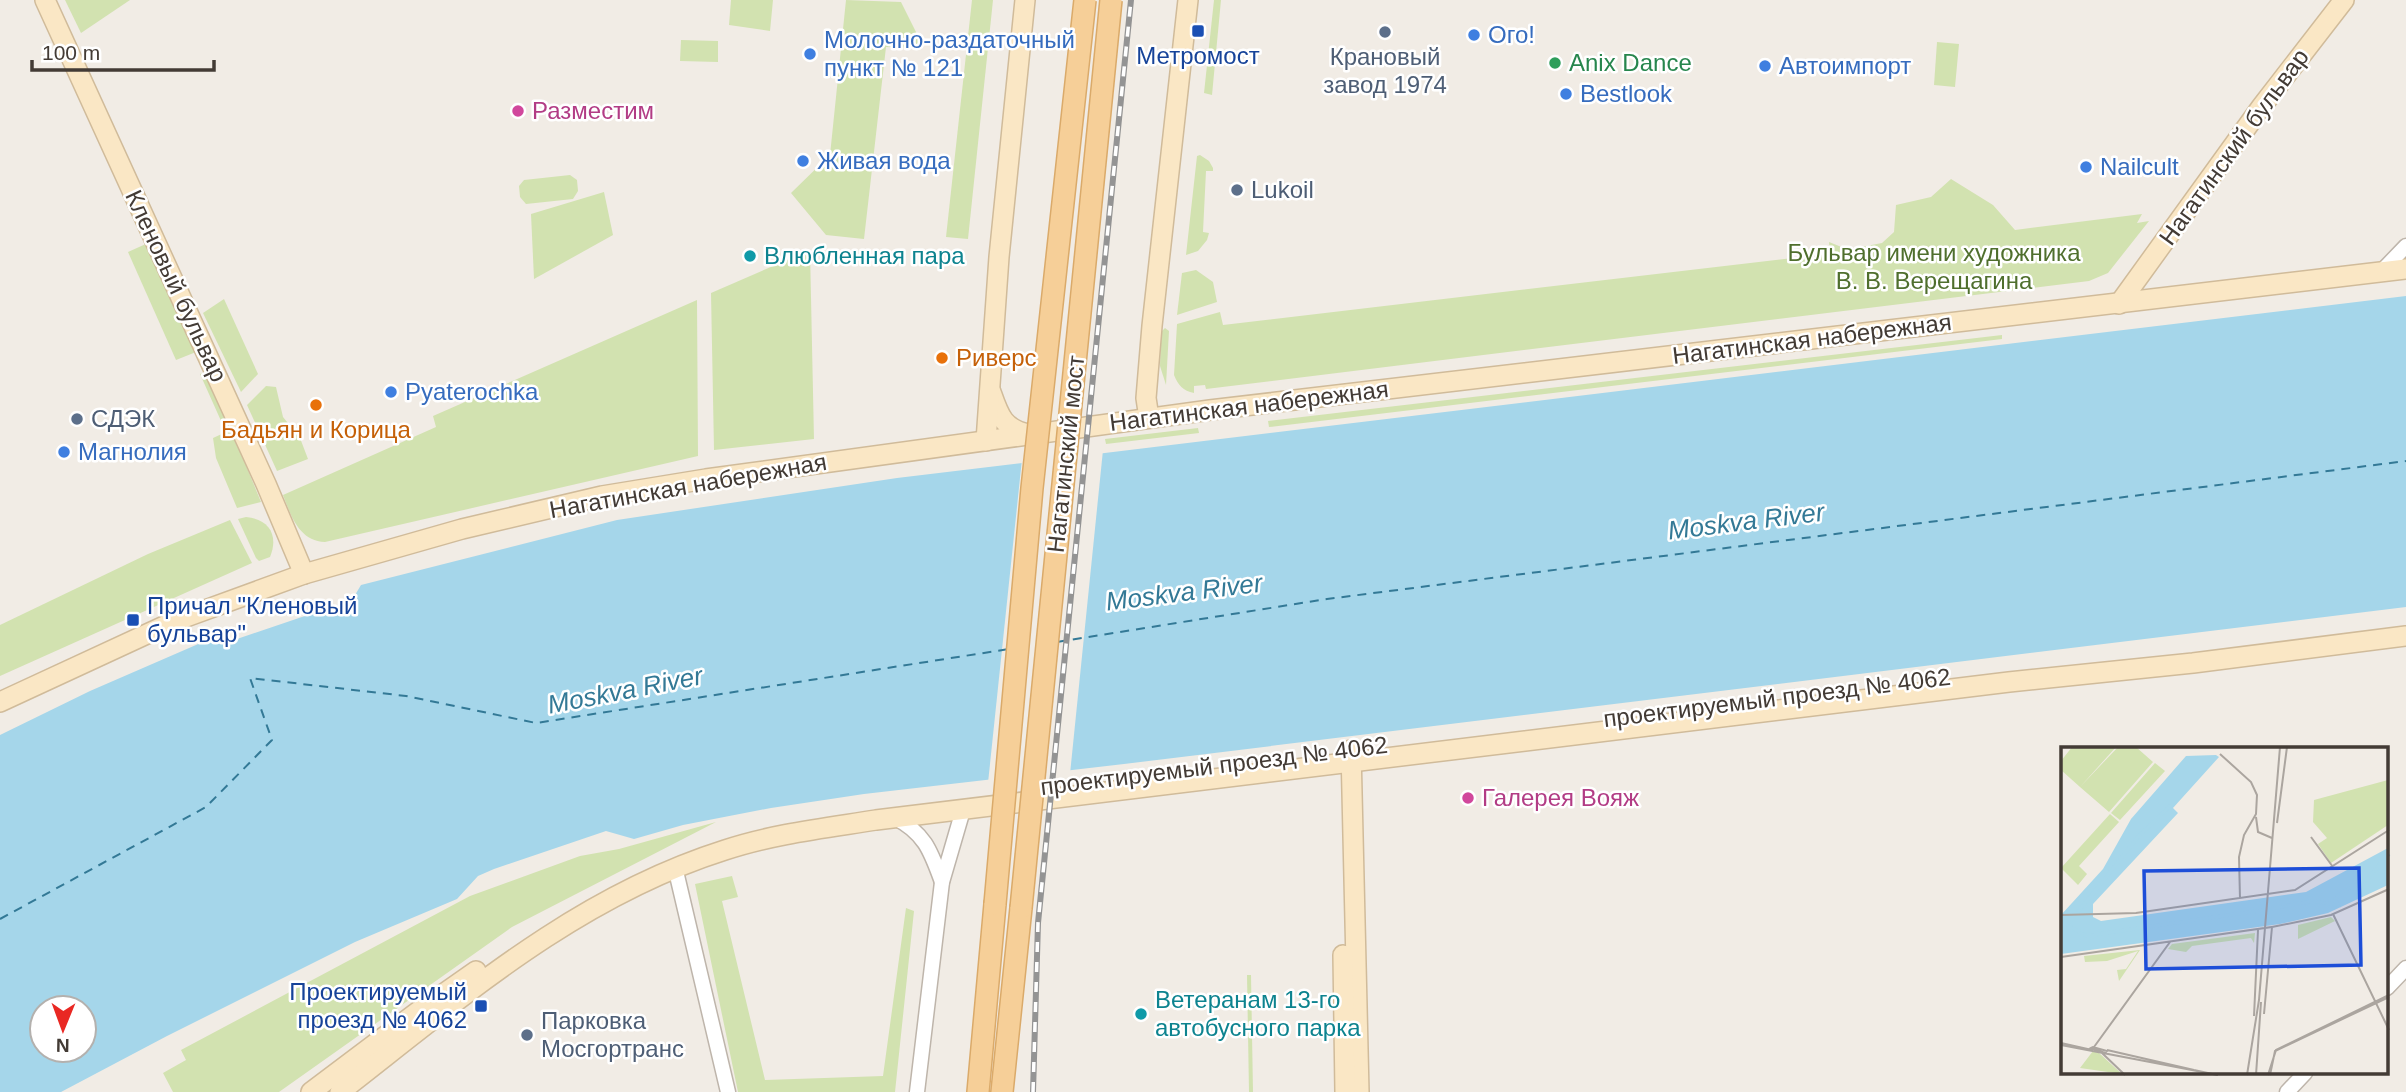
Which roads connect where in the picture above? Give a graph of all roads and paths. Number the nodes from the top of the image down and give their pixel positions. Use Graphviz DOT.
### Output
graph roads {
  1 [pos="45,0"];
  2 [pos="1025,0"];
  3 [pos="1085,0"];
  4 [pos="1111,0"];
  5 [pos="1188,0"];
  6 [pos="2344,0"];
  7 [pos="2406,246"];
  8 [pos="2147,265"];
  9 [pos="2406,269"];
  10 [pos="2381,272"];
  11 [pos="2146,301"];
  12 [pos="2119,304"];
  13 [pos="990,389"];
  14 [pos="1149,418"];
  15 [pos="1033,434"];
  16 [pos="986,441"];
  17 [pos="304,573"];
  18 [pos="2406,636"];
  19 [pos="0,702"];
  20 [pos="1345,756"];
  21 [pos="963,810"];
  22 [pos="895,818"];
  23 [pos="676,867"];
  24 [pos="942,882"];
  25 [pos="2406,968"];
  26 [pos="2388,987"];
  27 [pos="2304,1074"];
  28 [pos="357,1084"];
  29 [pos="310,1092"];
  30 [pos="340,1092"];
  31 [pos="728,1092"];
  32 [pos="918,1092"];
  33 [pos="978,1092"];
  34 [pos="1002,1092"];
  35 [pos="1345,1092"];
  36 [pos="1359,1092"];
  37 [pos="2287,1092"];
  1 -- 17 [label="main road, Кленовый бульвар"];
  2 -- 13 [label="main road"];
  3 -- 33 [label="main road, Нагатинский мост, bridge"];
  4 -- 34 [label="main road, Нагатинский мост, bridge"];
  5 -- 14 [label="main road"];
  6 -- 8 [label="main road, Нагатинский бульвар"];
  7 -- 10 [label="street"];
  8 -- 11 [label="main road, Нагатинский бульвар"];
  8 -- 12 [label="main road"];
  9 -- 10 [label="main road, Нагатинская набережная"];
  10 -- 11 [label="main road, Нагатинская набережная"];
  11 -- 12 [label="main road, Нагатинская набережная"];
  12 -- 14 [label="main road, Нагатинская набережная"];
  13 -- 15 [label="main road"];
  13 -- 16 [label="main road"];
  14 -- 15 [label="main road, Нагатинская набережная"];
  15 -- 16 [label="main road, Нагатинская набережная"];
  16 -- 17 [label="main road, Нагатинская набережная"];
  17 -- 19 [label="main road, Нагатинская набережная"];
  18 -- 20 [label="main road, проектируемый проезд № 4062"];
  20 -- 21 [label="main road, проектируемый проезд № 4062"];
  20 -- 29 [label="main road, проектируемый проезд № 4062"];
  20 -- 35 [label="main road"];
  20 -- 36 [label="main road"];
  21 -- 22 [label="main road, проектируемый проезд № 4062"];
  21 -- 24 [label="street"];
  22 -- 23 [label="main road, проектируемый проезд № 4062"];
  22 -- 24 [label="street"];
  23 -- 28 [label="main road, проектируемый проезд № 4062"];
  23 -- 31 [label="street"];
  24 -- 32 [label="street"];
  25 -- 26 [label="street"];
  27 -- 37 [label="street"];
  28 -- 30 [label="main road, проектируемый проезд № 4062"];
}
